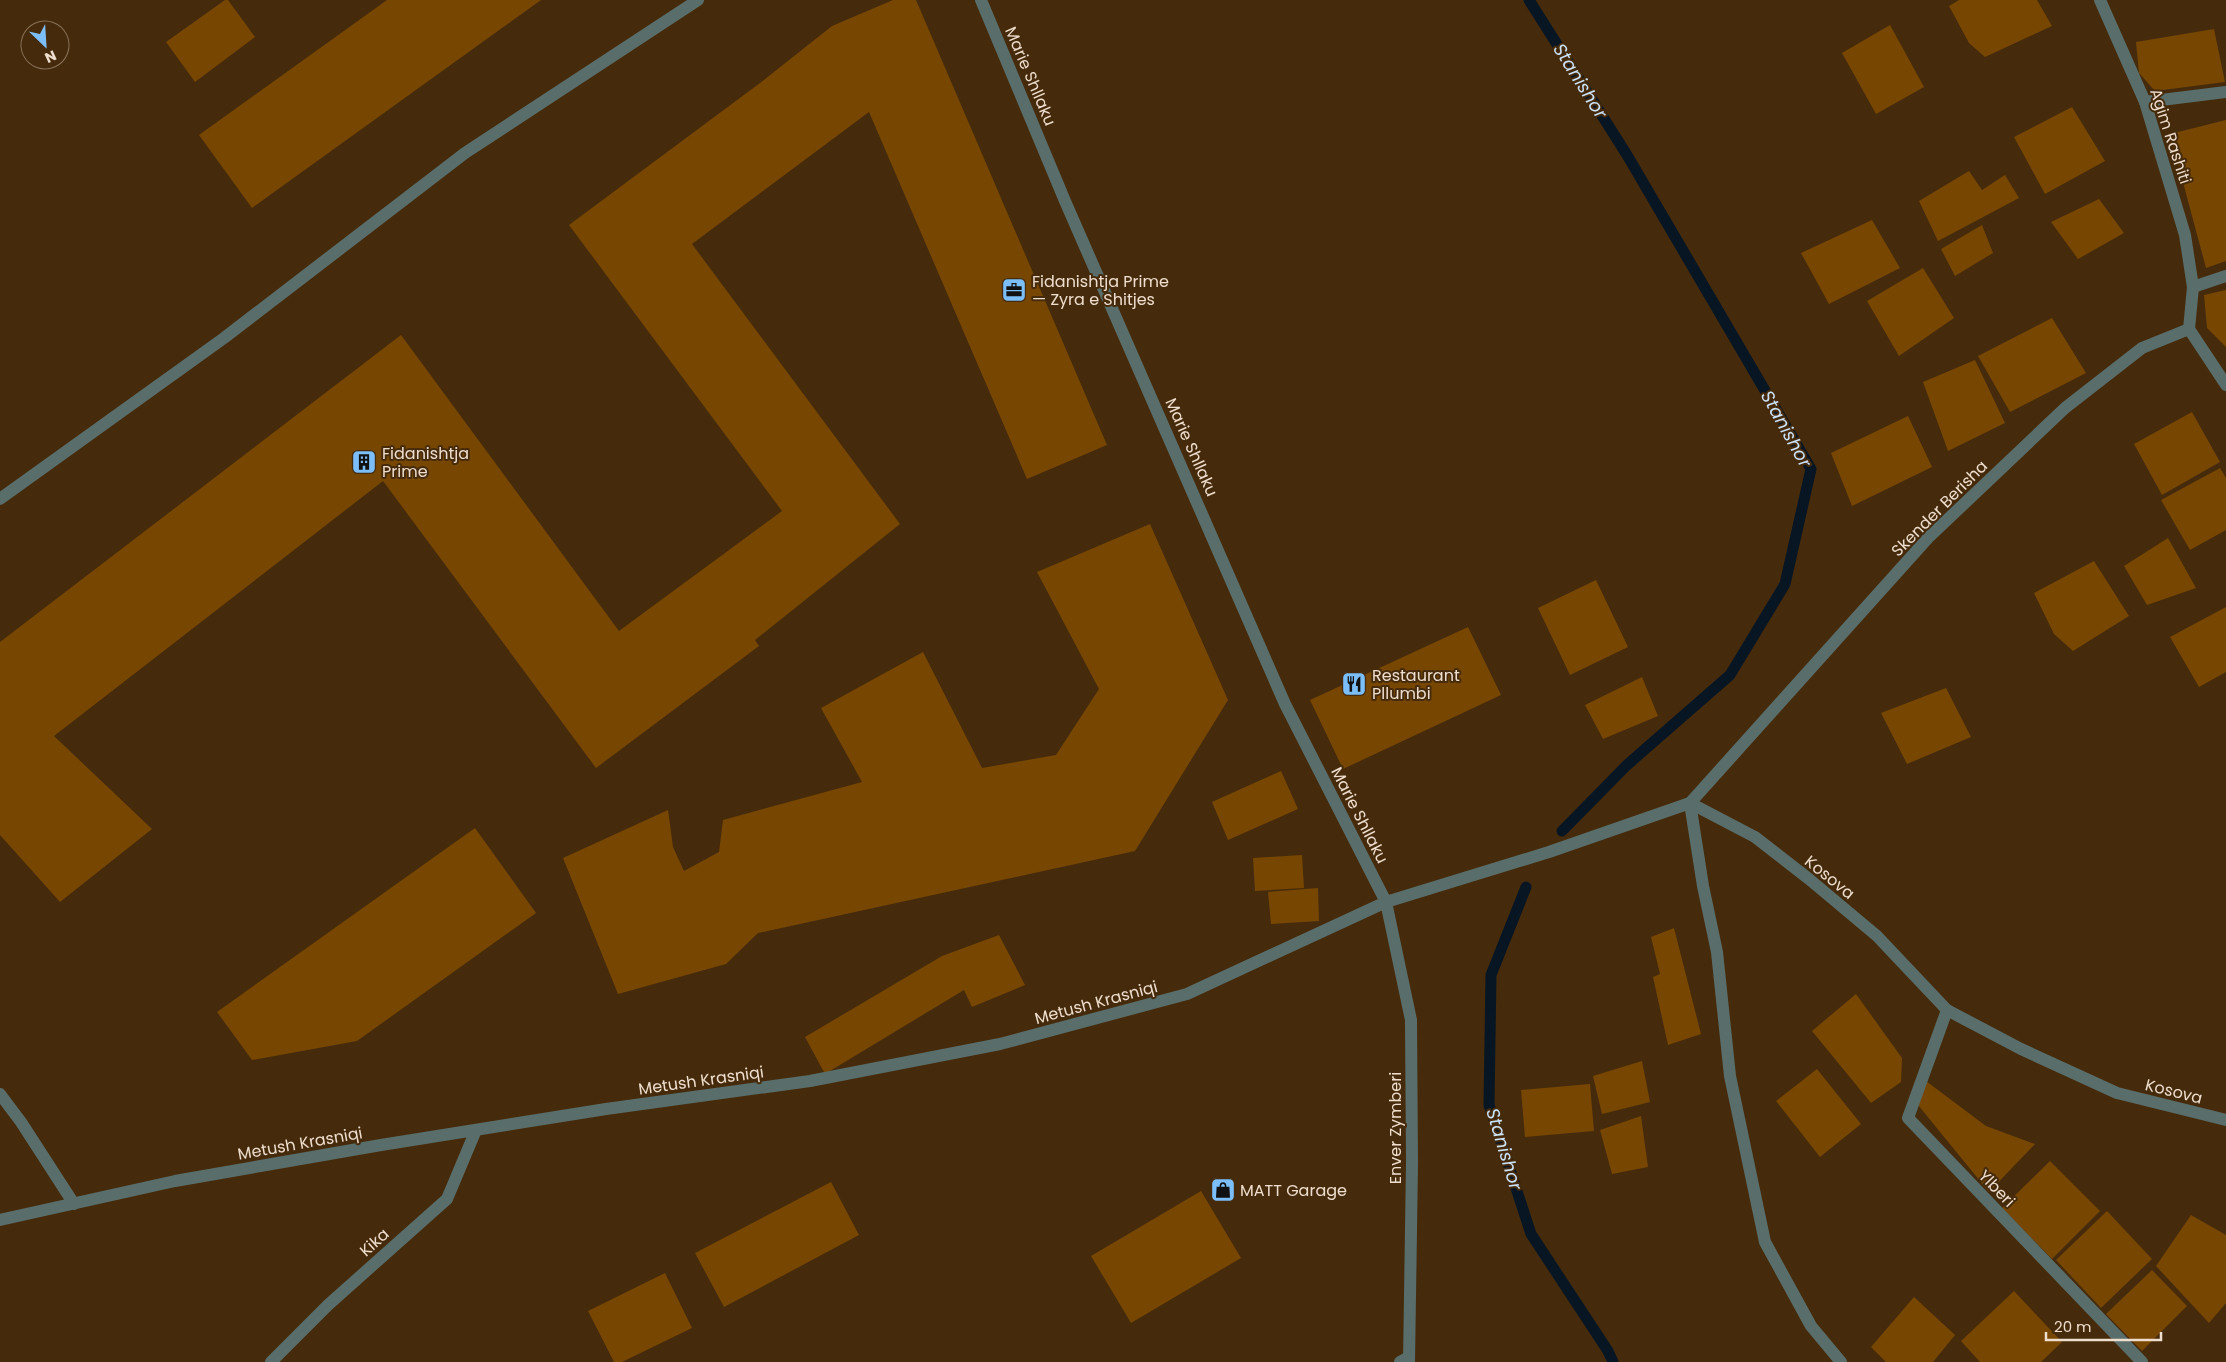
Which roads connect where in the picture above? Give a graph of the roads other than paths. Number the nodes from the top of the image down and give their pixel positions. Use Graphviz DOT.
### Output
graph roads {
  1 [pos="698,0"];
  2 [pos="981,0"];
  3 [pos="2100,0"];
  4 [pos="2226,92"];
  5 [pos="2145,102"];
  6 [pos="2226,276"];
  7 [pos="2193,287"];
  8 [pos="2189,329"];
  9 [pos="2226,385"];
  10 [pos="0,499"];
  11 [pos="1690,803"];
  12 [pos="1386,902"];
  13 [pos="1947,1010"];
  14 [pos="0,1094"];
  15 [pos="2226,1120"];
  16 [pos="476,1130"];
  17 [pos="74,1204"];
  18 [pos="0,1220"];
  19 [pos="1406,1360"];
  20 [pos="271,1362"];
  21 [pos="1841,1362"];
  22 [pos="2142,1362"];
  1 -- 10 [label="street"];
  2 -- 12 [label="street, Marie Shllaku"];
  3 -- 5 [label="street, Agim Rashiti"];
  4 -- 5 [label="street"];
  5 -- 7 [label="street, Agim Rashiti"];
  6 -- 7 [label="street"];
  7 -- 8 [label="street"];
  8 -- 9 [label="street"];
  8 -- 11 [label="street, Skender Berisha"];
  11 -- 12 [label="street"];
  11 -- 13 [label="street, Kosova"];
  11 -- 21 [label="street"];
  12 -- 16 [label="street, Metush Krasniqi"];
  12 -- 19 [label="street, Enver Zymberi"];
  13 -- 15 [label="street, Kosova"];
  13 -- 22 [label="street, Ylberi"];
  14 -- 17 [label="street"];
  16 -- 17 [label="street, Metush Krasniqi"];
  16 -- 20 [label="street, Kika"];
  17 -- 18 [label="street, Metush Krasniqi"];
}
